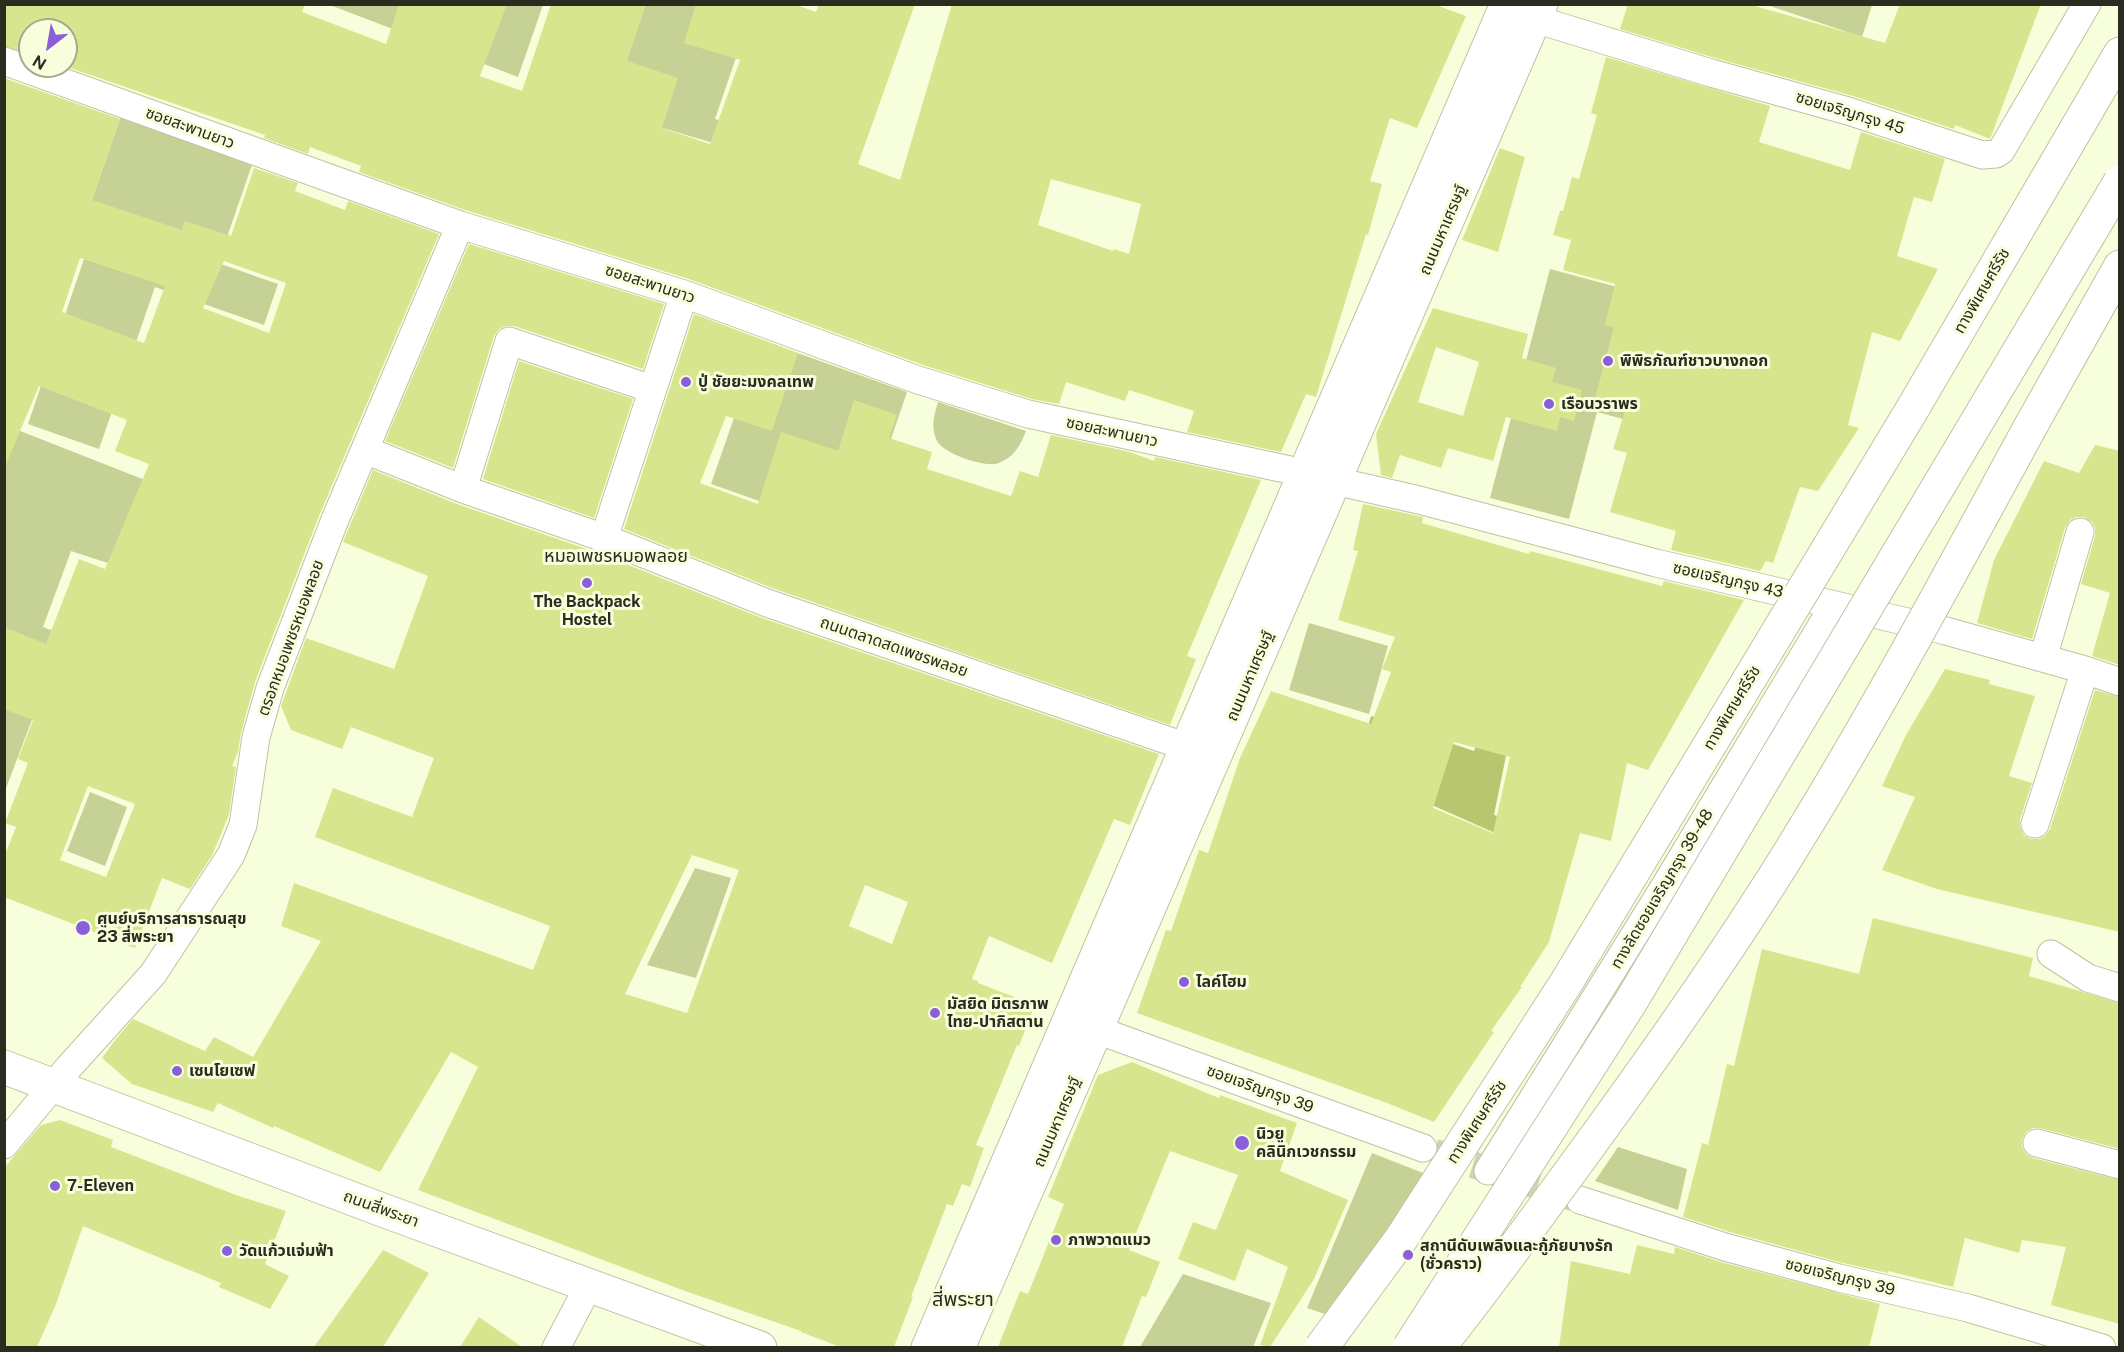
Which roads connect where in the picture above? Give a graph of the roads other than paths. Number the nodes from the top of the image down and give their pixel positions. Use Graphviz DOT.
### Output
graph roads {
  1 [pos="2087,4"];
  2 [pos="1516,8"];
  3 [pos="2120,54"];
  4 [pos="4,61"];
  5 [pos="2120,182"];
  6 [pos="460,225"];
  7 [pos="2120,267"];
  8 [pos="684,294"];
  9 [pos="652,389"];
  10 [pos="365,450"];
  11 [pos="1320,477"];
  12 [pos="462,489"];
  13 [pos="2080,532"];
  14 [pos="604,538"];
  15 [pos="1833,605"];
  16 [pos="2043,658"];
  17 [pos="2085,669"];
  18 [pos="2120,682"];
  19 [pos="1201,752"];
  20 [pos="2035,824"];
  21 [pos="2051,954"];
  22 [pos="2120,988"];
  23 [pos="1097,1030"];
  24 [pos="4,1067"];
  25 [pos="54,1086"];
  26 [pos="2037,1143"];
  27 [pos="4,1145"];
  28 [pos="1423,1148"];
  29 [pos="2120,1165"];
  30 [pos="1488,1172"];
  31 [pos="1581,1200"];
  32 [pos="589,1285"];
  33 [pos="556,1347"];
  34 [pos="760,1347"];
  35 [pos="928,1347"];
  36 [pos="958,1347"];
  37 [pos="1321,1347"];
  38 [pos="1409,1347"];
  39 [pos="1438,1347"];
  40 [pos="2102,1347"];
  1 -- 2 [label="street, ซอยเจริญกรุง 45"];
  2 -- 11 [label="main road, ถนนมหาเศรษฐ์"];
  3 -- 37 [label="main road, ทางพิเศษศรีรัช, bridge"];
  4 -- 6 [label="street, ซอยสะพานยาว"];
  5 -- 38 [label="main road, bridge"];
  6 -- 8 [label="street, ซอยสะพานยาว"];
  6 -- 10 [label="street, ตรอกหมอเพชรหมอพลอย"];
  7 -- 39 [label="main road, bridge"];
  8 -- 9 [label="street"];
  8 -- 11 [label="street, ซอยสะพานยาว"];
  9 -- 12 [label="street"];
  9 -- 14 [label="street"];
  10 -- 12 [label="street, ถนนตลาดสดเพชรพลอย"];
  10 -- 25 [label="street, ตรอกหมอเพชรหมอพลอย"];
  11 -- 15 [label="street, ซอยเจริญกรุง 43"];
  11 -- 19 [label="main road, ถนนมหาเศรษฐ์"];
  12 -- 14 [label="street, ถนนตลาดสดเพชรพลอย"];
  13 -- 16 [label="street"];
  14 -- 19 [label="street, ถนนตลาดสดเพชรพลอย"];
  15 -- 16 [label="street, ซอยเจริญกรุง 43"];
  15 -- 30 [label="street, ทางลัดซอยเจริญกรุง 39-48"];
  16 -- 17 [label="street, ซอยเจริญกรุง 43"];
  17 -- 18 [label="street, ซอยเจริญกรุง 43"];
  17 -- 20 [label="street"];
  19 -- 23 [label="main road, ถนนมหาเศรษฐ์"];
  19 -- 35 [label="main road, ถนนมหาเศรษฐ์"];
  21 -- 22 [label="street"];
  23 -- 28 [label="street, ซอยเจริญกรุง 39"];
  23 -- 36 [label="main road, ถนนมหาเศรษฐ์"];
  24 -- 25 [label="main road, ถนนสี่พระยา"];
  25 -- 27 [label="street, ตรอกหมอเพชรหมอพลอย"];
  25 -- 32 [label="main road, ถนนสี่พระยา"];
  26 -- 29 [label="street"];
  31 -- 40 [label="street, ซอยเจริญกรุง 39"];
  32 -- 33 [label="street"];
  32 -- 34 [label="main road, ถนนสี่พระยา"];
}
